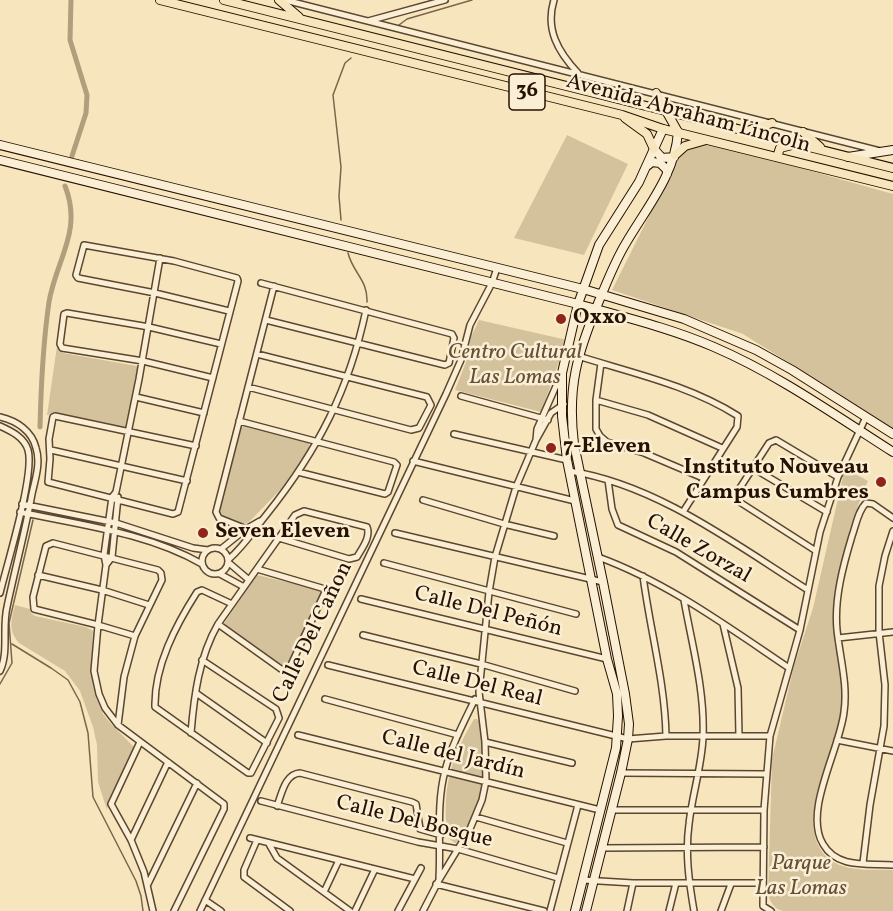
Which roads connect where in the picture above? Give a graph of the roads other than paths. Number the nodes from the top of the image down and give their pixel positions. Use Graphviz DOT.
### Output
graph roads {
  1 [pos="160,0"];
  2 [pos="224,0"];
  3 [pos="279,0"];
  4 [pos="285,0"];
  5 [pos="445,0"];
  6 [pos="554,0"];
  7 [pos="301,20"];
  8 [pos="367,21"];
  9 [pos="579,74"];
  10 [pos="656,93"];
  11 [pos="665,111"];
  12 [pos="622,115"];
  13 [pos="698,119"];
  14 [pos="772,123"];
  15 [pos="675,128"];
  16 [pos="663,129"];
  17 [pos="748,131"];
  18 [pos="803,132"];
  19 [pos="708,139"];
  20 [pos="799,144"];
  21 [pos="0,145"];
  22 [pos="654,149"];
  23 [pos="822,149"];
  24 [pos="879,151"];
  25 [pos="893,152"];
  26 [pos="675,156"];
  27 [pos="777,157"];
  28 [pos="848,157"];
  29 [pos="0,160"];
  30 [pos="70,162"];
  31 [pos="647,166"];
  32 [pos="893,168"];
  33 [pos="668,176"];
  34 [pos="66,177"];
  35 [pos="893,186"];
  36 [pos="160,258"];
  37 [pos="497,268"];
  38 [pos="261,283"];
  39 [pos="492,283"];
  40 [pos="274,286"];
  41 [pos="583,289"];
  42 [pos="155,293"];
  43 [pos="602,294"];
  44 [pos="578,304"];
  45 [pos="596,309"];
  46 [pos="366,310"];
  47 [pos="229,311"];
  48 [pos="266,320"];
  49 [pos="149,327"];
  50 [pos="359,342"];
  51 [pos="221,344"];
  52 [pos="257,354"];
  53 [pos="578,356"];
  54 [pos="143,362"];
  55 [pos="601,363"];
  56 [pos="562,373"];
  57 [pos="347,377"];
  58 [pos="213,378"];
  59 [pos="248,387"];
  60 [pos="461,396"];
  61 [pos="136,397"];
  62 [pos="596,400"];
  63 [pos="572,403"];
  64 [pos="561,405"];
  65 [pos="334,410"];
  66 [pos="204,413"];
  67 [pos="0,417"];
  68 [pos="866,417"];
  69 [pos="545,419"];
  70 [pos="239,421"];
  71 [pos="0,426"];
  72 [pos="129,430"];
  73 [pos="859,430"];
  74 [pos="454,434"];
  75 [pos="893,434"];
  76 [pos="318,442"];
  77 [pos="196,446"];
  78 [pos="722,448"];
  79 [pos="51,450"];
  80 [pos="893,452"];
  81 [pos="531,453"];
  82 [pos="567,460"];
  83 [pos="413,461"];
  84 [pos="122,465"];
  85 [pos="753,468"];
  86 [pos="569,471"];
  87 [pos="298,472"];
  88 [pos="580,473"];
  89 [pos="838,477"];
  90 [pos="703,478"];
  91 [pos="608,480"];
  92 [pos="188,481"];
  93 [pos="516,487"];
  94 [pos="115,498"];
  95 [pos="423,500"];
  96 [pos="575,501"];
  97 [pos="22,504"];
  98 [pos="30,506"];
  99 [pos="20,512"];
  100 [pos="683,512"];
  101 [pos="826,512"];
  102 [pos="28,513"];
  103 [pos="893,518"];
  104 [pos="262,520"];
  105 [pos="109,522"];
  106 [pos="116,523"];
  107 [pos="504,524"];
  108 [pos="246,529"];
  109 [pos="107,531"];
  110 [pos="893,531"];
  111 [pos="115,532"];
  112 [pos="254,532"];
  113 [pos="395,533"];
  114 [pos="554,536"];
  115 [pos="279,538"];
  116 [pos="221,549"];
  117 [pos="208,550"];
  118 [pos="816,551"];
  119 [pos="104,555"];
  120 [pos="112,557"];
  121 [pos="495,557"];
  122 [pos="598,557"];
  123 [pos="229,561"];
  124 [pos="384,563"];
  125 [pos="202,564"];
  126 [pos="106,566"];
  127 [pos="257,569"];
  128 [pos="220,574"];
  129 [pos="38,575"];
  130 [pos="643,576"];
  131 [pos="249,580"];
  132 [pos="592,580"];
  133 [pos="603,582"];
  134 [pos="244,587"];
  135 [pos="102,590"];
  136 [pos="808,590"];
  137 [pos="0,592"];
  138 [pos="489,592"];
  139 [pos="361,599"];
  140 [pos="684,600"];
  141 [pos="232,604"];
  142 [pos="149,605"];
  143 [pos="576,614"];
  144 [pos="218,624"];
  145 [pos="723,624"];
  146 [pos="98,625"];
  147 [pos="486,629"];
  148 [pos="800,630"];
  149 [pos="879,632"];
  150 [pos="893,632"];
  151 [pos="363,635"];
  152 [pos="135,636"];
  153 [pos="838,638"];
  154 [pos="608,659"];
  155 [pos="202,660"];
  156 [pos="481,664"];
  157 [pos="328,665"];
  158 [pos="789,668"];
  159 [pos="0,671"];
  160 [pos="575,691"];
  161 [pos="196,693"];
  162 [pos="325,699"];
  163 [pos="477,702"];
  164 [pos="118,725"];
  165 [pos="191,734"];
  166 [pos="298,735"];
  167 [pos="458,735"];
  168 [pos="666,736"];
  169 [pos="739,736"];
  170 [pos="770,736"];
  171 [pos="618,737"];
  172 [pos="703,737"];
  173 [pos="628,739"];
  174 [pos="837,740"];
  175 [pos="140,742"];
  176 [pos="485,742"];
  177 [pos="267,743"];
  178 [pos="880,749"];
  179 [pos="893,751"];
  180 [pos="168,762"];
  181 [pos="572,763"];
  182 [pos="444,771"];
  183 [pos="621,773"];
  184 [pos="697,774"];
  185 [pos="766,774"];
  186 [pos="486,781"];
  187 [pos="197,783"];
  188 [pos="261,801"];
  189 [pos="578,805"];
  190 [pos="277,806"];
  191 [pos="600,810"];
  192 [pos="611,810"];
  193 [pos="691,810"];
  194 [pos="764,810"];
  195 [pos="476,817"];
  196 [pos="441,834"];
  197 [pos="250,838"];
  198 [pos="131,840"];
  199 [pos="257,840"];
  200 [pos="567,843"];
  201 [pos="269,844"];
  202 [pos="441,846"];
  203 [pos="687,846"];
  204 [pos="764,847"];
  205 [pos="601,848"];
  206 [pos="458,849"];
  207 [pos="339,860"];
  208 [pos="863,863"];
  209 [pos="893,865"];
  210 [pos="421,868"];
  211 [pos="375,869"];
  212 [pos="558,878"];
  213 [pos="415,879"];
  214 [pos="583,880"];
  215 [pos="437,882"];
  216 [pos="593,882"];
  217 [pos="633,883"];
  218 [pos="676,883"];
  219 [pos="690,883"];
  220 [pos="762,883"];
  221 [pos="148,884"];
  222 [pos="731,884"];
  223 [pos="324,892"];
  224 [pos="205,900"];
  225 [pos="762,908"];
  226 [pos="153,911"];
  227 [pos="174,911"];
  228 [pos="200,911"];
  229 [pos="222,911"];
  230 [pos="290,911"];
  231 [pos="350,911"];
  232 [pos="355,911"];
  233 [pos="398,911"];
  234 [pos="423,911"];
  235 [pos="544,911"];
  236 [pos="550,911"];
  237 [pos="575,911"];
  238 [pos="586,911"];
  239 [pos="627,911"];
  240 [pos="669,911"];
  241 [pos="694,911"];
  242 [pos="721,911"];
  243 [pos="771,911"];
  1 -- 12 [label="main road, Avenida Abraham Lincoln / 36"];
  2 -- 7 [label="main road, 36"];
  3 -- 7 [label="main road"];
  4 -- 8 [label="street"];
  5 -- 8 [label="street"];
  6 -- 9 [label="street"];
  7 -- 11 [label="main road, 36"];
  8 -- 9 [label="street"];
  9 -- 10 [label="street"];
  10 -- 11 [label="main road"];
  10 -- 14 [label="street"];
  11 -- 13 [label="main road, 36"];
  11 -- 15 [label="main road"];
  12 -- 16 [label="main road, Avenida Abraham Lincoln / 36"];
  12 -- 22 [label="main road"];
  13 -- 15 [label="main road"];
  13 -- 17 [label="main road, 36"];
  14 -- 17 [label="main road"];
  14 -- 18 [label="street"];
  15 -- 16 [label="main road, Avenida Abraham Lincoln / 36"];
  15 -- 19 [label="main road, Avenida Abraham Lincoln / 36"];
  15 -- 26 [label="main road"];
  16 -- 22 [label="main road"];
  17 -- 20 [label="main road, 36"];
  18 -- 23 [label="main road"];
  18 -- 24 [label="street"];
  19 -- 26 [label="main road"];
  19 -- 27 [label="main road, Avenida Abraham Lincoln / 36"];
  20 -- 23 [label="main road, 36"];
  20 -- 27 [label="main road"];
  21 -- 30 [label="main road"];
  22 -- 26 [label="main road"];
  22 -- 31 [label="main road"];
  23 -- 28 [label="main road, 36"];
  24 -- 25 [label="main road"];
  24 -- 28 [label="main road"];
  26 -- 33 [label="main road"];
  27 -- 35 [label="main road, Avenida Abraham Lincoln / 36"];
  28 -- 32 [label="main road, 36"];
  29 -- 34 [label="main road"];
  30 -- 34 [label="main road"];
  30 -- 37 [label="main road"];
  31 -- 33 [label="main road"];
  31 -- 41 [label="main road"];
  33 -- 43 [label="main road"];
  34 -- 39 [label="main road"];
  36 -- 42 [label="street"];
  36 -- 42 [label="street"];
  36 -- 47 [label="street"];
  37 -- 39 [label="street, Calle Del Cañon"];
  37 -- 41 [label="main road"];
  38 -- 40 [label="street"];
  39 -- 44 [label="main road"];
  39 -- 83 [label="street, Calle Del Cañon"];
  40 -- 46 [label="street"];
  40 -- 48 [label="street"];
  41 -- 43 [label="main road"];
  41 -- 44 [label="main road"];
  42 -- 47 [label="street"];
  42 -- 49 [label="street"];
  43 -- 45 [label="main road"];
  43 -- 68 [label="main road"];
  44 -- 45 [label="main road"];
  44 -- 56 [label="main road"];
  45 -- 53 [label="main road"];
  45 -- 73 [label="main road"];
  46 -- 50 [label="street"];
  46 -- 50 [label="street"];
  47 -- 51 [label="street"];
  48 -- 50 [label="street"];
  48 -- 52 [label="street"];
  49 -- 51 [label="street"];
  49 -- 54 [label="street"];
  49 -- 54 [label="street"];
  50 -- 57 [label="street"];
  51 -- 58 [label="street"];
  52 -- 57 [label="street"];
  52 -- 59 [label="street"];
  53 -- 55 [label="street"];
  53 -- 63 [label="main road"];
  54 -- 58 [label="street"];
  54 -- 61 [label="street"];
  55 -- 62 [label="street"];
  55 -- 78 [label="street"];
  56 -- 64 [label="main road"];
  56 -- 69 [label="street"];
  57 -- 65 [label="street"];
  57 -- 65 [label="street"];
  58 -- 66 [label="street"];
  59 -- 65 [label="street"];
  59 -- 70 [label="street"];
  60 -- 69 [label="street"];
  61 -- 66 [label="street"];
  61 -- 72 [label="street"];
  62 -- 78 [label="street"];
  62 -- 90 [label="street"];
  63 -- 64 [label="street"];
  63 -- 88 [label="main road"];
  64 -- 69 [label="street"];
  64 -- 82 [label="main road"];
  65 -- 76 [label="street"];
  66 -- 77 [label="street"];
  67 -- 98 [label="street"];
  68 -- 73 [label="street"];
  68 -- 75 [label="main road"];
  69 -- 81 [label="street"];
  70 -- 76 [label="street"];
  70 -- 108 [label="street"];
  71 -- 97 [label="street"];
  72 -- 77 [label="street"];
  72 -- 79 [label="street"];
  72 -- 84 [label="street"];
  73 -- 80 [label="main road"];
  73 -- 89 [label="street"];
  74 -- 81 [label="street"];
  76 -- 87 [label="street"];
  76 -- 87 [label="street"];
  77 -- 92 [label="street"];
  78 -- 90 [label="street"];
  79 -- 84 [label="street"];
  79 -- 94 [label="street"];
  81 -- 82 [label="street"];
  81 -- 93 [label="street"];
  82 -- 86 [label="main road"];
  83 -- 93 [label="street"];
  83 -- 224 [label="street, Calle Del Cañon"];
  84 -- 92 [label="street"];
  84 -- 94 [label="street"];
  85 -- 89 [label="street"];
  85 -- 101 [label="street"];
  85 -- 118 [label="street"];
  86 -- 88 [label="street"];
  86 -- 96 [label="main road"];
  87 -- 104 [label="street"];
  88 -- 91 [label="street"];
  88 -- 122 [label="main road"];
  89 -- 101 [label="street"];
  90 -- 100 [label="street"];
  91 -- 100 [label="street"];
  91 -- 148 [label="street, Calle Zorzal"];
  92 -- 94 [label="street"];
  93 -- 96 [label="street"];
  93 -- 107 [label="street"];
  94 -- 105 [label="street"];
  94 -- 106 [label="street"];
  95 -- 107 [label="street"];
  96 -- 132 [label="main road"];
  97 -- 98 [label="street"];
  97 -- 99 [label="street"];
  98 -- 102 [label="street"];
  98 -- 105 [label="street"];
  99 -- 102 [label="street"];
  99 -- 137 [label="street"];
  100 -- 136 [label="street"];
  101 -- 118 [label="street"];
  102 -- 109 [label="street"];
  102 -- 159 [label="street"];
  103 -- 153 [label="street"];
  104 -- 108 [label="street"];
  104 -- 112 [label="street"];
  105 -- 106 [label="street"];
  105 -- 109 [label="street"];
  106 -- 111 [label="street"];
  106 -- 117 [label="street"];
  107 -- 114 [label="street"];
  107 -- 121 [label="street"];
  108 -- 112 [label="street"];
  108 -- 116 [label="street"];
  109 -- 111 [label="street"];
  109 -- 119 [label="street"];
  110 -- 149 [label="street"];
  111 -- 120 [label="street"];
  111 -- 125 [label="street"];
  112 -- 123 [label="street"];
  113 -- 121 [label="street"];
  115 -- 115 [label="street"];
  115 -- 127 [label="street"];
  116 -- 117 [label="street"];
  116 -- 123 [label="street"];
  117 -- 125 [label="street"];
  118 -- 136 [label="street"];
  119 -- 120 [label="street"];
  119 -- 126 [label="street"];
  119 -- 129 [label="street"];
  120 -- 126 [label="street"];
  120 -- 142 [label="street"];
  121 -- 132 [label="street"];
  121 -- 138 [label="street"];
  122 -- 130 [label="street"];
  122 -- 133 [label="main road"];
  123 -- 128 [label="street"];
  123 -- 131 [label="street"];
  124 -- 138 [label="street"];
  125 -- 128 [label="street"];
  126 -- 135 [label="street"];
  127 -- 131 [label="street"];
  127 -- 144 [label="street"];
  128 -- 134 [label="street"];
  129 -- 135 [label="street"];
  129 -- 146 [label="street"];
  130 -- 140 [label="street"];
  130 -- 168 [label="street"];
  131 -- 134 [label="street"];
  132 -- 133 [label="street"];
  132 -- 154 [label="main road"];
  133 -- 173 [label="main road"];
  134 -- 141 [label="street"];
  135 -- 142 [label="street"];
  135 -- 146 [label="street"];
  136 -- 148 [label="street"];
  138 -- 143 [label="street"];
  138 -- 147 [label="street"];
  139 -- 147 [label="street, Calle Del Peñón"];
  140 -- 145 [label="street"];
  140 -- 172 [label="street"];
  141 -- 144 [label="street"];
  141 -- 165 [label="street"];
  142 -- 152 [label="street"];
  144 -- 155 [label="street"];
  145 -- 158 [label="street"];
  145 -- 169 [label="street"];
  146 -- 152 [label="street"];
  146 -- 164 [label="street"];
  147 -- 154 [label="street, Calle Del Peñón"];
  147 -- 156 [label="street"];
  148 -- 158 [label="street"];
  149 -- 150 [label="street"];
  149 -- 153 [label="street"];
  149 -- 178 [label="street"];
  151 -- 156 [label="street"];
  152 -- 164 [label="street"];
  153 -- 174 [label="street"];
  154 -- 171 [label="main road"];
  155 -- 161 [label="street"];
  155 -- 177 [label="street"];
  156 -- 160 [label="street"];
  156 -- 163 [label="street"];
  157 -- 163 [label="street, Calle Del Real"];
  158 -- 170 [label="street"];
  161 -- 165 [label="street"];
  161 -- 177 [label="street"];
  162 -- 167 [label="street"];
  163 -- 167 [label="street"];
  163 -- 171 [label="street, Calle Del Real"];
  163 -- 176 [label="street"];
  164 -- 175 [label="street"];
  165 -- 177 [label="street"];
  166 -- 182 [label="street, Calle del Jardín"];
  167 -- 182 [label="street"];
  168 -- 172 [label="street, Calle Del Real"];
  168 -- 173 [label="street, Calle Del Real"];
  169 -- 170 [label="street, Calle Del Real"];
  169 -- 172 [label="street, Calle Del Real"];
  170 -- 185 [label="street"];
  171 -- 173 [label="street, Calle Del Real"];
  171 -- 191 [label="main road"];
  172 -- 184 [label="street"];
  173 -- 183 [label="main road"];
  174 -- 178 [label="street"];
  174 -- 208 [label="street"];
  175 -- 180 [label="street"];
  175 -- 198 [label="street"];
  176 -- 181 [label="street"];
  176 -- 186 [label="street"];
  178 -- 179 [label="street"];
  178 -- 208 [label="street"];
  180 -- 187 [label="street"];
  180 -- 198 [label="street"];
  182 -- 186 [label="street, Calle del Jardín"];
  182 -- 196 [label="street"];
  183 -- 184 [label="street"];
  183 -- 192 [label="main road"];
  184 -- 185 [label="street"];
  184 -- 193 [label="street"];
  185 -- 194 [label="street"];
  186 -- 189 [label="street, Calle del Jardín"];
  186 -- 195 [label="street"];
  187 -- 221 [label="street"];
  187 -- 227 [label="street"];
  188 -- 190 [label="street, Calle Del Bosque"];
  189 -- 191 [label="street, Calle del Jardín"];
  189 -- 200 [label="street"];
  190 -- 196 [label="street"];
  190 -- 202 [label="street, Calle Del Bosque"];
  191 -- 214 [label="main road"];
  192 -- 193 [label="street"];
  192 -- 205 [label="main road"];
  193 -- 194 [label="street"];
  193 -- 203 [label="street"];
  194 -- 204 [label="street"];
  195 -- 200 [label="street"];
  195 -- 206 [label="street"];
  196 -- 202 [label="street"];
  197 -- 199 [label="street"];
  198 -- 221 [label="street"];
  199 -- 201 [label="street"];
  199 -- 230 [label="street"];
  200 -- 212 [label="street"];
  201 -- 207 [label="street"];
  201 -- 223 [label="street"];
  202 -- 206 [label="street, Calle Del Bosque"];
  202 -- 215 [label="street"];
  203 -- 204 [label="street"];
  203 -- 205 [label="street"];
  203 -- 219 [label="street"];
  204 -- 220 [label="street"];
  205 -- 216 [label="main road"];
  206 -- 212 [label="street, Calle Del Bosque"];
  206 -- 215 [label="street"];
  207 -- 211 [label="street"];
  207 -- 223 [label="street"];
  208 -- 209 [label="street"];
  210 -- 213 [label="street"];
  211 -- 213 [label="street"];
  211 -- 232 [label="street"];
  212 -- 236 [label="street"];
  213 -- 233 [label="street"];
  214 -- 216 [label="street"];
  214 -- 237 [label="main road"];
  215 -- 234 [label="street"];
  215 -- 235 [label="street"];
  216 -- 217 [label="street"];
  216 -- 238 [label="main road"];
  217 -- 218 [label="street"];
  217 -- 239 [label="street"];
  218 -- 219 [label="street"];
  218 -- 240 [label="street"];
  219 -- 222 [label="street"];
  219 -- 241 [label="street"];
  220 -- 222 [label="street"];
  220 -- 225 [label="street"];
  221 -- 226 [label="street"];
  222 -- 242 [label="street"];
  223 -- 231 [label="street"];
  224 -- 228 [label="street, Calle Del Cañon"];
  224 -- 229 [label="street"];
  225 -- 243 [label="street"];
}
